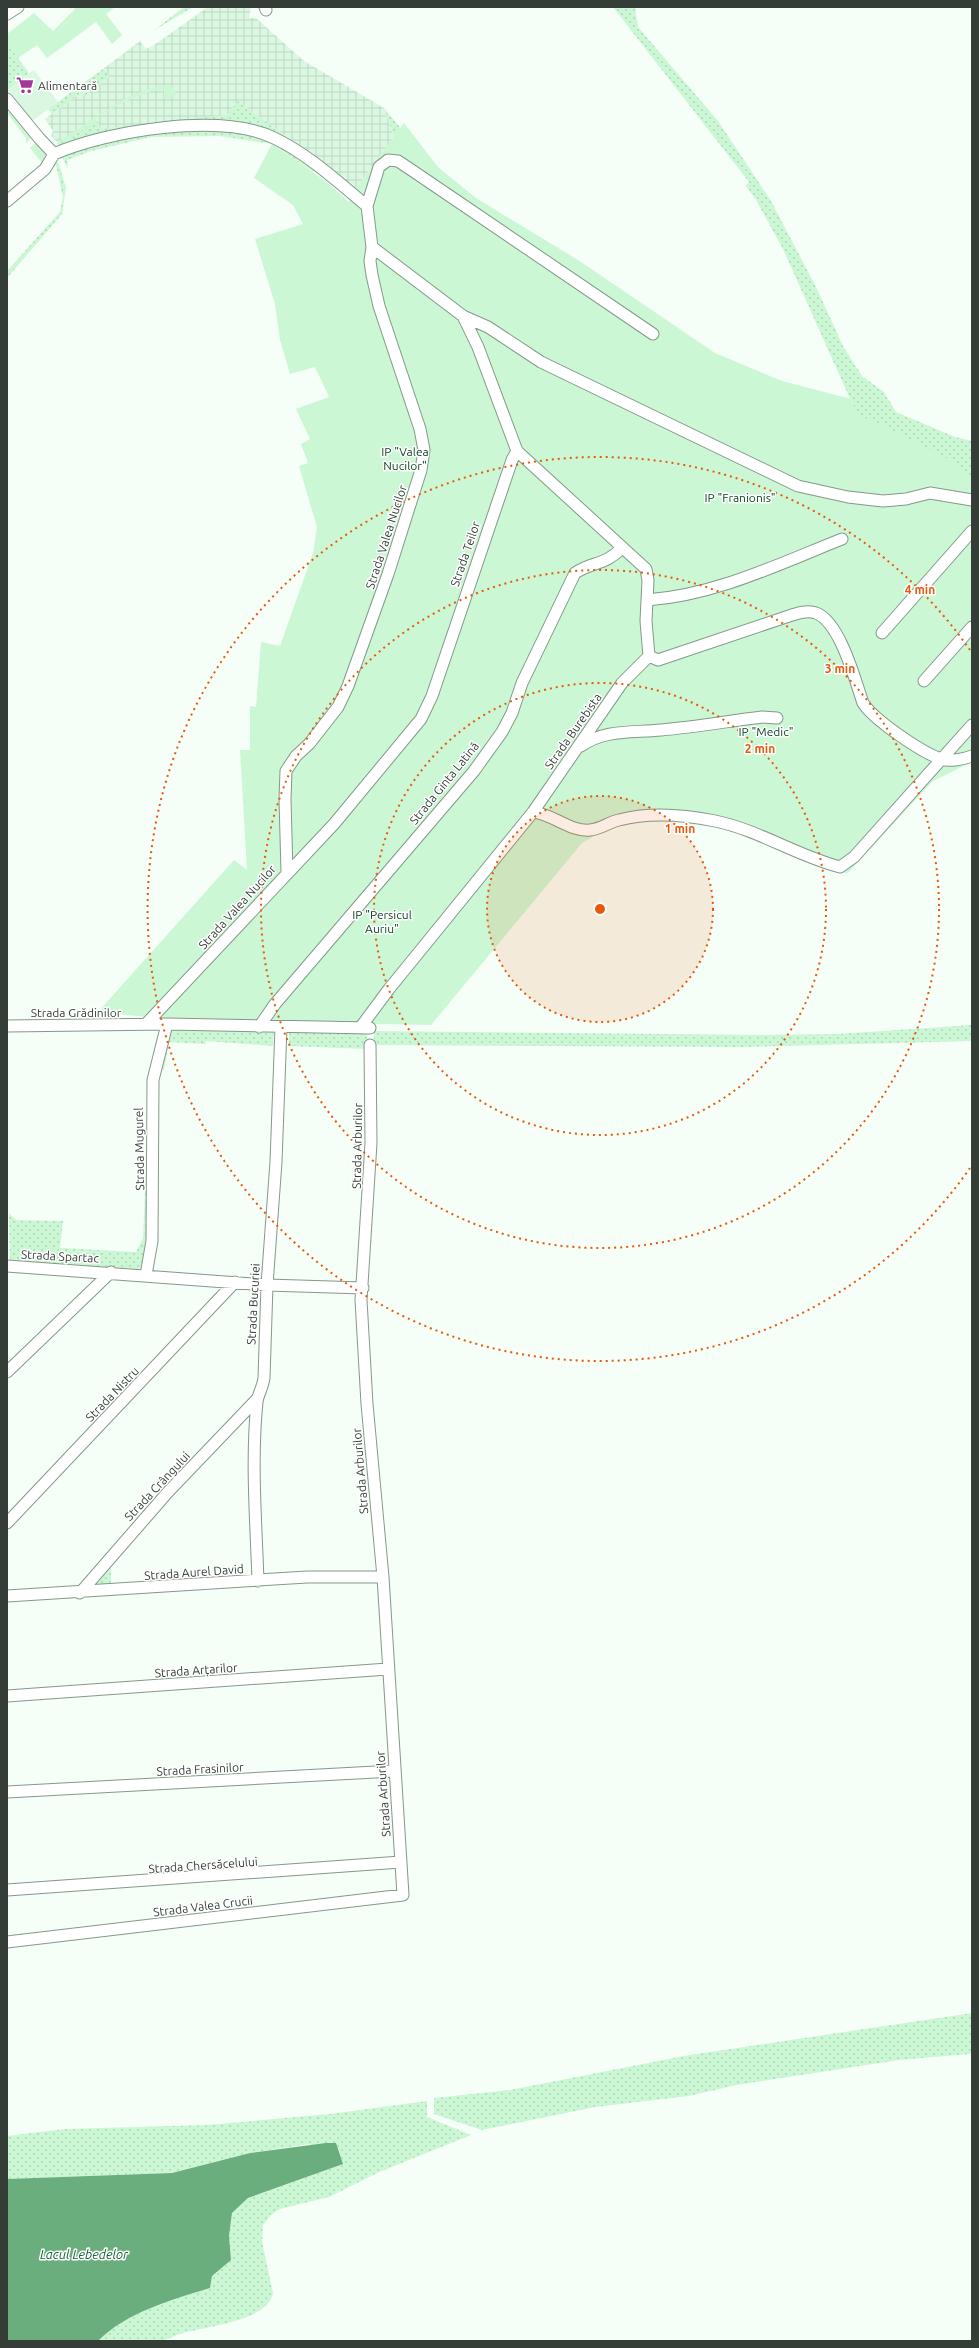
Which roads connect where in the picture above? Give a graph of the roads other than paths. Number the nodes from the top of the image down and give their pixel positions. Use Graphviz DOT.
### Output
graph roads {
  1 [pos="18,7"];
  2 [pos="7,14"];
  3 [pos="7,99"];
  4 [pos="54,154"];
  5 [pos="7,201"];
  6 [pos="368,206"];
  7 [pos="372,247"];
  8 [pos="463,316"];
  9 [pos="653,334"];
  10 [pos="518,452"];
  11 [pos="972,500"];
  12 [pos="972,531"];
  13 [pos="842,539"];
  14 [pos="622,548"];
  15 [pos="647,600"];
  16 [pos="972,627"];
  17 [pos="882,633"];
  18 [pos="649,656"];
  19 [pos="924,681"];
  20 [pos="777,718"];
  21 [pos="594,722"];
  22 [pos="972,725"];
  23 [pos="604,734"];
  24 [pos="577,748"];
  25 [pos="972,756"];
  26 [pos="942,759"];
  27 [pos="533,812"];
  28 [pos="287,873"];
  29 [pos="146,1024"];
  30 [pos="167,1024"];
  31 [pos="7,1026"];
  32 [pos="259,1027"];
  33 [pos="281,1028"];
  34 [pos="365,1028"];
  35 [pos="370,1045"];
  36 [pos="7,1266"];
  37 [pos="111,1272"];
  38 [pos="146,1275"];
  39 [pos="235,1282"];
  40 [pos="267,1285"];
  41 [pos="363,1288"];
  42 [pos="7,1372"];
  43 [pos="257,1399"];
  44 [pos="7,1523"];
  45 [pos="383,1577"];
  46 [pos="258,1581"];
  47 [pos="80,1593"];
  48 [pos="7,1596"];
  49 [pos="388,1669"];
  50 [pos="7,1696"];
  51 [pos="394,1771"];
  52 [pos="7,1792"];
  53 [pos="401,1862"];
  54 [pos="7,1890"];
  55 [pos="403,1895"];
  56 [pos="7,1942"];
  1 -- 2 [label="street"];
  3 -- 4 [label="street"];
  4 -- 5 [label="street"];
  4 -- 6 [label="street"];
  6 -- 7 [label="street, Strada Valea Nucilor"];
  6 -- 9 [label="street"];
  7 -- 8 [label="street"];
  7 -- 28 [label="street, Strada Valea Nucilor"];
  8 -- 10 [label="street"];
  8 -- 11 [label="street"];
  10 -- 14 [label="street"];
  10 -- 28 [label="street, Strada Teilor"];
  12 -- 17 [label="street"];
  13 -- 15 [label="street"];
  14 -- 15 [label="street"];
  14 -- 32 [label="street, Strada Ginta Latină"];
  15 -- 18 [label="street"];
  16 -- 19 [label="street"];
  18 -- 21 [label="street, Strada Burebista"];
  18 -- 26 [label="street"];
  20 -- 23 [label="street"];
  21 -- 23 [label="street"];
  21 -- 24 [label="street, Strada Burebista"];
  22 -- 26 [label="street"];
  23 -- 24 [label="street"];
  24 -- 27 [label="street, Strada Burebista"];
  25 -- 26 [label="street"];
  26 -- 27 [label="street"];
  27 -- 34 [label="street, Strada Burebista"];
  28 -- 29 [label="street, Strada Valea Nucilor"];
  29 -- 30 [label="street, Strada Grădinilor"];
  29 -- 31 [label="street, Strada Grădinilor"];
  30 -- 32 [label="street, Strada Grădinilor"];
  30 -- 38 [label="street, Strada Mugurel"];
  32 -- 33 [label="street, Strada Grădinilor"];
  33 -- 34 [label="street, Strada Grădinilor"];
  33 -- 40 [label="street, Strada Bucuriei"];
  35 -- 41 [label="street, Strada Arburilor"];
  36 -- 37 [label="street, Strada Spartac"];
  37 -- 38 [label="street"];
  37 -- 42 [label="street"];
  38 -- 39 [label="street"];
  39 -- 40 [label="street"];
  39 -- 44 [label="street, Strada Nistru"];
  40 -- 41 [label="street"];
  40 -- 43 [label="street, Strada Bucuriei"];
  41 -- 45 [label="street, Strada Arburilor"];
  43 -- 46 [label="street, Strada Bucuriei"];
  43 -- 47 [label="street, Strada Crângului"];
  45 -- 46 [label="street, Strada Aurel David"];
  45 -- 49 [label="street, Strada Arburilor"];
  46 -- 47 [label="street, Strada Aurel David"];
  47 -- 48 [label="street, Strada Aurel David"];
  49 -- 50 [label="street, Strada Arțarilor"];
  49 -- 51 [label="street, Strada Arburilor"];
  51 -- 52 [label="street, Strada Frasinilor"];
  51 -- 53 [label="street, Strada Arburilor"];
  53 -- 54 [label="street, Strada Chersăcelului"];
  53 -- 55 [label="street, Strada Arburilor"];
  55 -- 56 [label="street, Strada Valea Crucii"];
}
